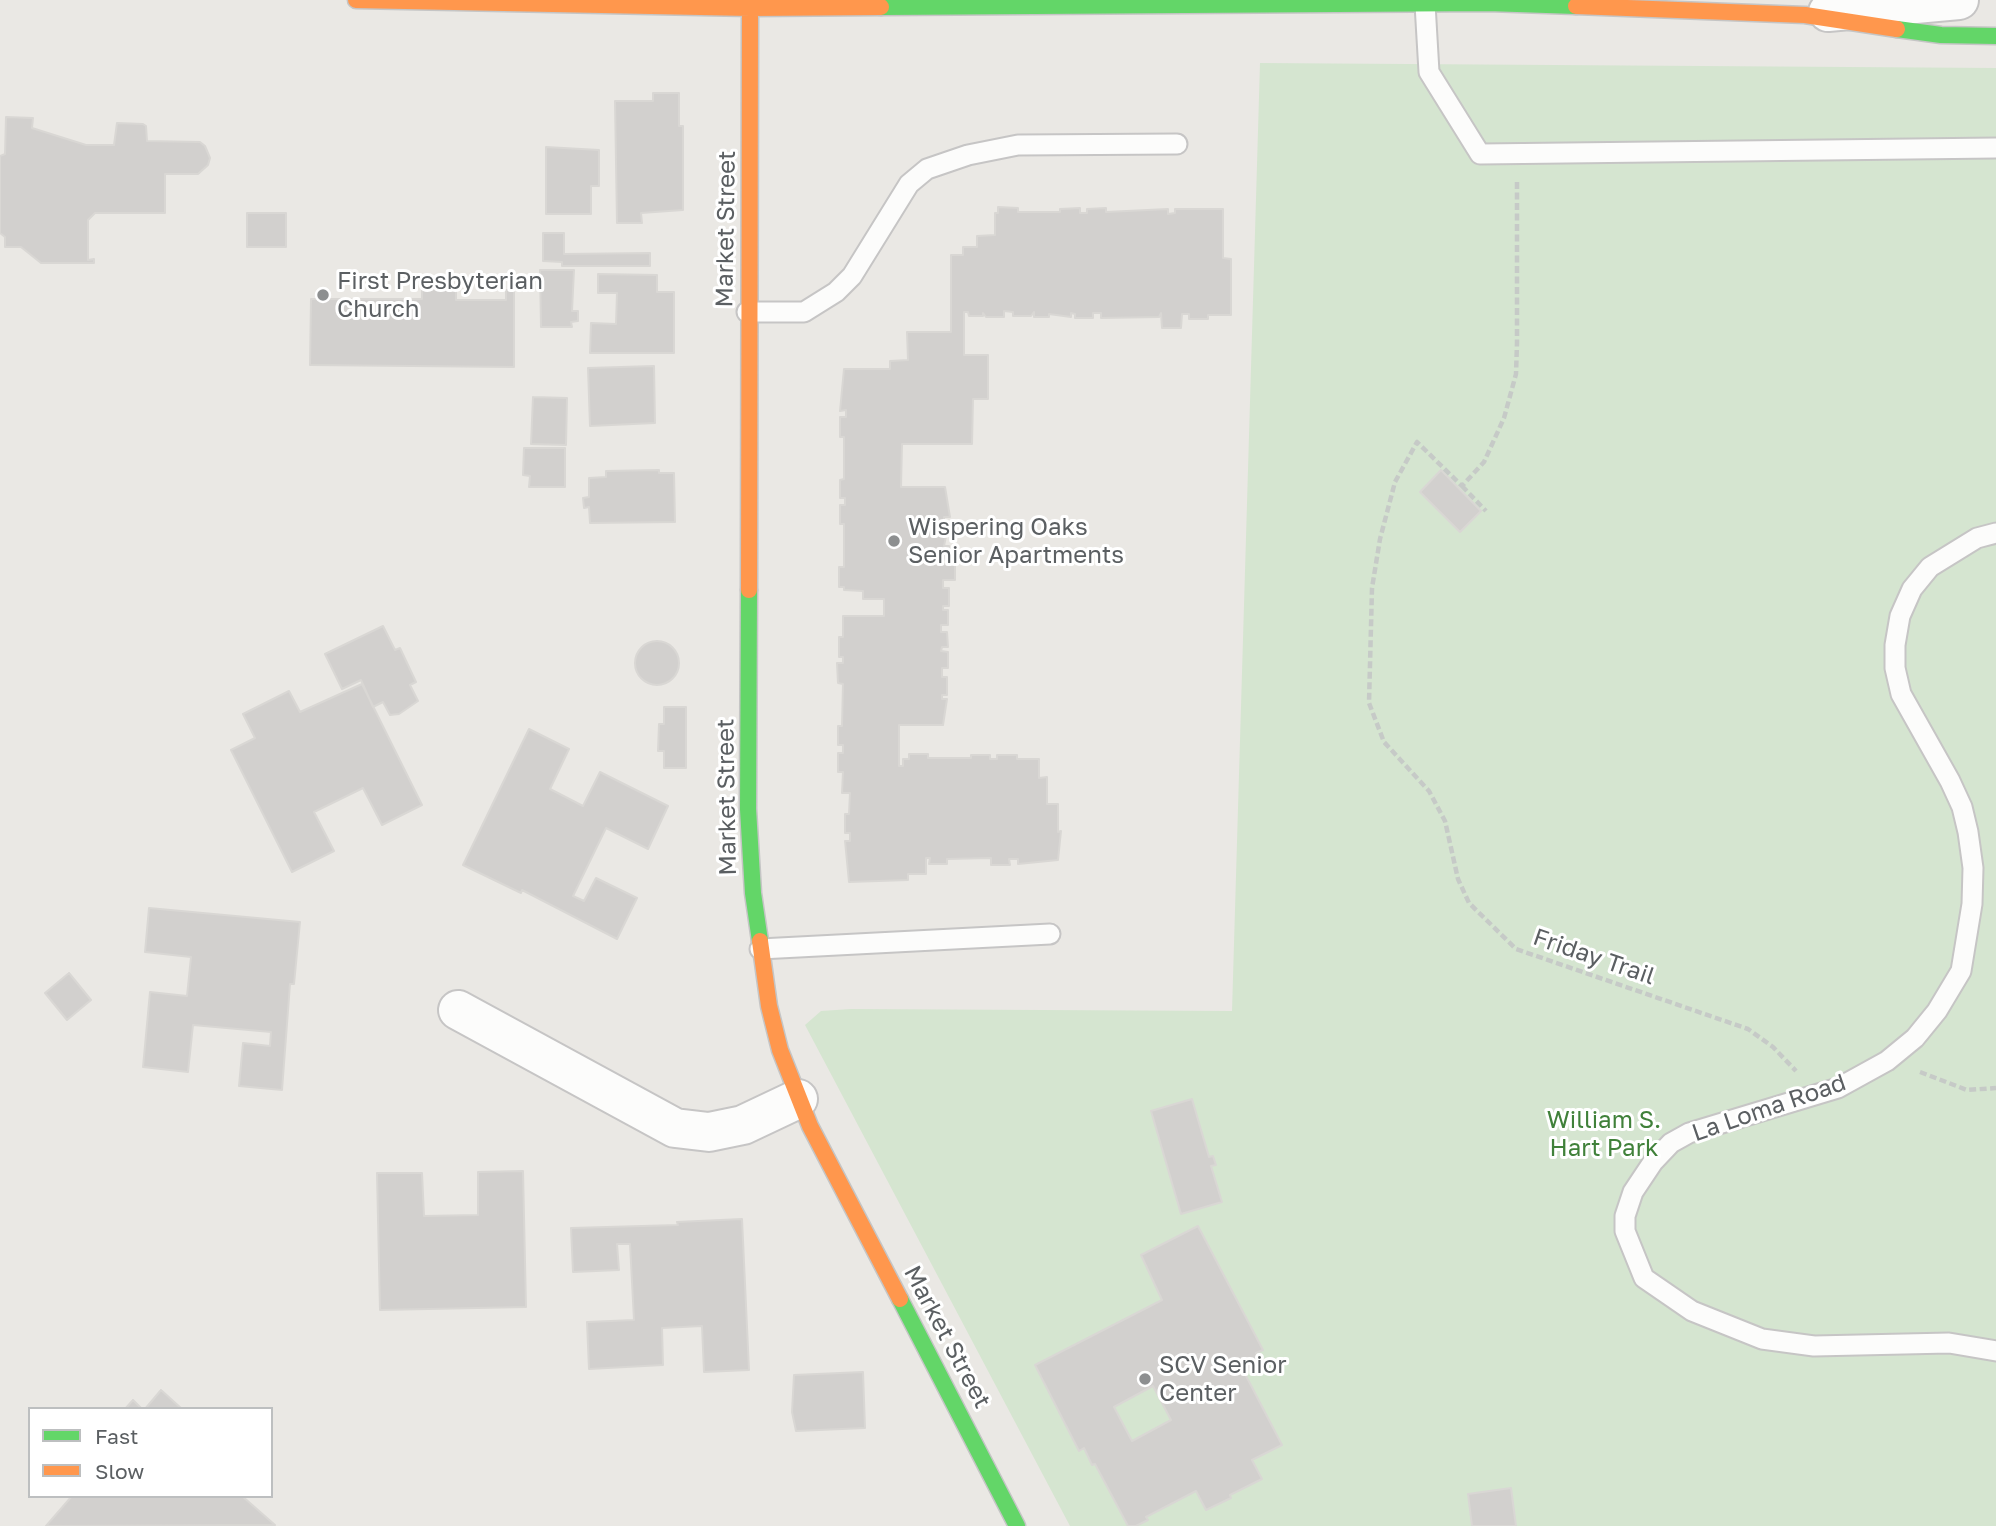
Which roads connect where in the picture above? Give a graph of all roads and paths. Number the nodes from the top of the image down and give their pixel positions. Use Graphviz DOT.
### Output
graph roads {
  1 [pos="356,0"];
  2 [pos="1959,0"];
  3 [pos="1489,1"];
  4 [pos="518,2"];
  5 [pos="1342,3"];
  6 [pos="1425,4"];
  7 [pos="750,8"];
  8 [pos="1805,15"];
  9 [pos="1996,36"];
  10 [pos="1177,144"];
  11 [pos="1996,148"];
  12 [pos="1517,155"];
  13 [pos="747,312"];
  14 [pos="1462,486"];
  15 [pos="1486,511"];
  16 [pos="1996,533"];
  17 [pos="1050,934"];
  18 [pos="760,949"];
  19 [pos="458,1010"];
  20 [pos="1922,1073"];
  21 [pos="1996,1088"];
  22 [pos="1808,1097"];
  23 [pos="798,1099"];
  24 [pos="1996,1351"];
  25 [pos="1017,1526"];
  1 -- 4 [label="street"];
  2 -- 8 [label="street"];
  3 -- 6 [label="street"];
  3 -- 8 [label="street"];
  4 -- 7 [label="street"];
  5 -- 6 [label="street"];
  5 -- 7 [label="street"];
  6 -- 12 [label="lane"];
  7 -- 13 [label="street, Market Street"];
  8 -- 9 [label="street"];
  10 -- 13 [label="lane"];
  11 -- 12 [label="lane"];
  12 -- 14 [label="path"];
  13 -- 18 [label="street, Market Street"];
  14 -- 15 [label="path"];
  14 -- 22 [label="path, Friday Trail"];
  16 -- 22 [label="lane, La Loma Road"];
  17 -- 18 [label="lane"];
  18 -- 23 [label="street, Market Street"];
  19 -- 23 [label="street"];
  20 -- 21 [label="path"];
  22 -- 24 [label="lane, La Loma Road"];
  23 -- 25 [label="street, Market Street"];
}
